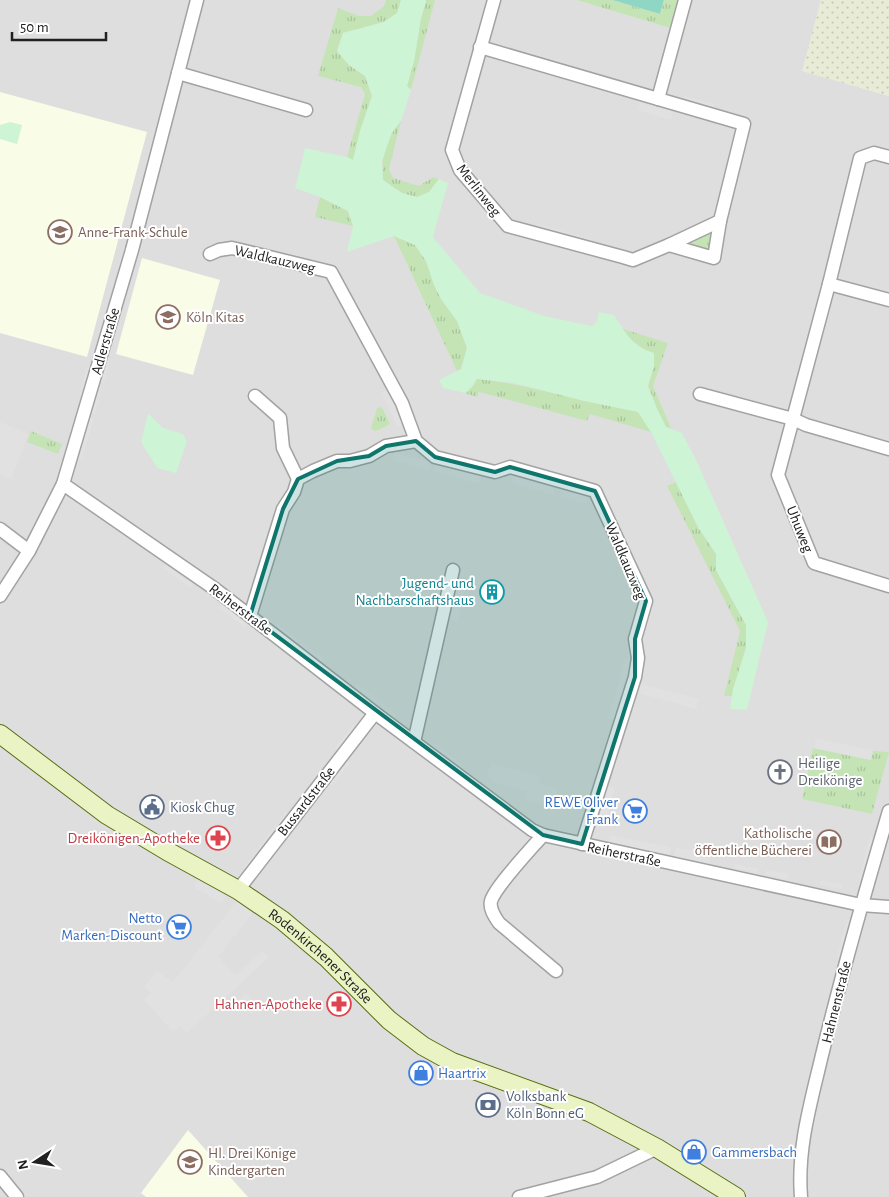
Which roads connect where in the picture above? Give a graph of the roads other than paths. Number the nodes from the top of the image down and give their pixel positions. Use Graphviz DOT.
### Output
graph roads {
  1 [pos="197,0"];
  2 [pos="494,0"];
  3 [pos="685,0"];
  4 [pos="480,47"];
  5 [pos="178,73"];
  6 [pos="658,99"];
  7 [pos="306,110"];
  8 [pos="889,157"];
  9 [pos="720,220"];
  10 [pos="669,245"];
  11 [pos="210,254"];
  12 [pos="829,284"];
  13 [pos="889,300"];
  14 [pos="700,394"];
  15 [pos="255,396"];
  16 [pos="793,419"];
  17 [pos="416,441"];
  18 [pos="889,449"];
  19 [pos="298,479"];
  20 [pos="62,484"];
  21 [pos="0,529"];
  22 [pos="29,551"];
  23 [pos="453,570"];
  24 [pos="889,586"];
  25 [pos="0,596"];
  26 [pos="250,616"];
  27 [pos="375,713"];
  28 [pos="0,734"];
  29 [pos="414,742"];
  30 [pos="889,811"];
  31 [pos="543,835"];
  32 [pos="582,844"];
  33 [pos="238,890"];
  34 [pos="861,905"];
  35 [pos="889,906"];
  36 [pos="556,971"];
  37 [pos="657,1148"];
  38 [pos="0,1176"];
  39 [pos="17,1197"];
  40 [pos="519,1197"];
  41 [pos="736,1197"];
  42 [pos="801,1197"];
  1 -- 5 [label="street, Adlerstraße"];
  2 -- 4 [label="street, Merlinweg"];
  3 -- 6 [label="street"];
  4 -- 6 [label="street"];
  4 -- 10 [label="street, Merlinweg"];
  5 -- 7 [label="street"];
  5 -- 20 [label="street, Adlerstraße"];
  6 -- 9 [label="street"];
  8 -- 12 [label="street, Uhuweg"];
  9 -- 10 [label="street, Merlinweg"];
  9 -- 10 [label="street"];
  11 -- 17 [label="street, Waldkauzweg"];
  12 -- 13 [label="street"];
  12 -- 16 [label="street, Uhuweg"];
  14 -- 16 [label="street"];
  15 -- 19 [label="street"];
  16 -- 18 [label="street"];
  16 -- 24 [label="street, Uhuweg"];
  17 -- 19 [label="street"];
  17 -- 32 [label="street, Waldkauzweg"];
  19 -- 26 [label="street"];
  20 -- 22 [label="street, Adlerstraße"];
  20 -- 26 [label="street, Reiherstraße"];
  21 -- 22 [label="street"];
  22 -- 25 [label="street, Adlerstraße"];
  23 -- 29 [label="street"];
  26 -- 27 [label="street, Reiherstraße"];
  27 -- 29 [label="street, Reiherstraße"];
  27 -- 33 [label="street, Bussardstraße"];
  28 -- 33 [label="main road, Rodenkirchener Straße"];
  29 -- 31 [label="street, Reiherstraße"];
  30 -- 34 [label="street, Hahnenstraße"];
  31 -- 32 [label="street, Reiherstraße"];
  31 -- 36 [label="street"];
  32 -- 34 [label="street, Reiherstraße"];
  33 -- 37 [label="main road, Rodenkirchener Straße"];
  34 -- 35 [label="street, Reiherstraße"];
  34 -- 42 [label="street, Hahnenstraße"];
  37 -- 40 [label="street"];
  37 -- 41 [label="main road, Rodenkirchener Straße"];
  38 -- 39 [label="street"];
}
